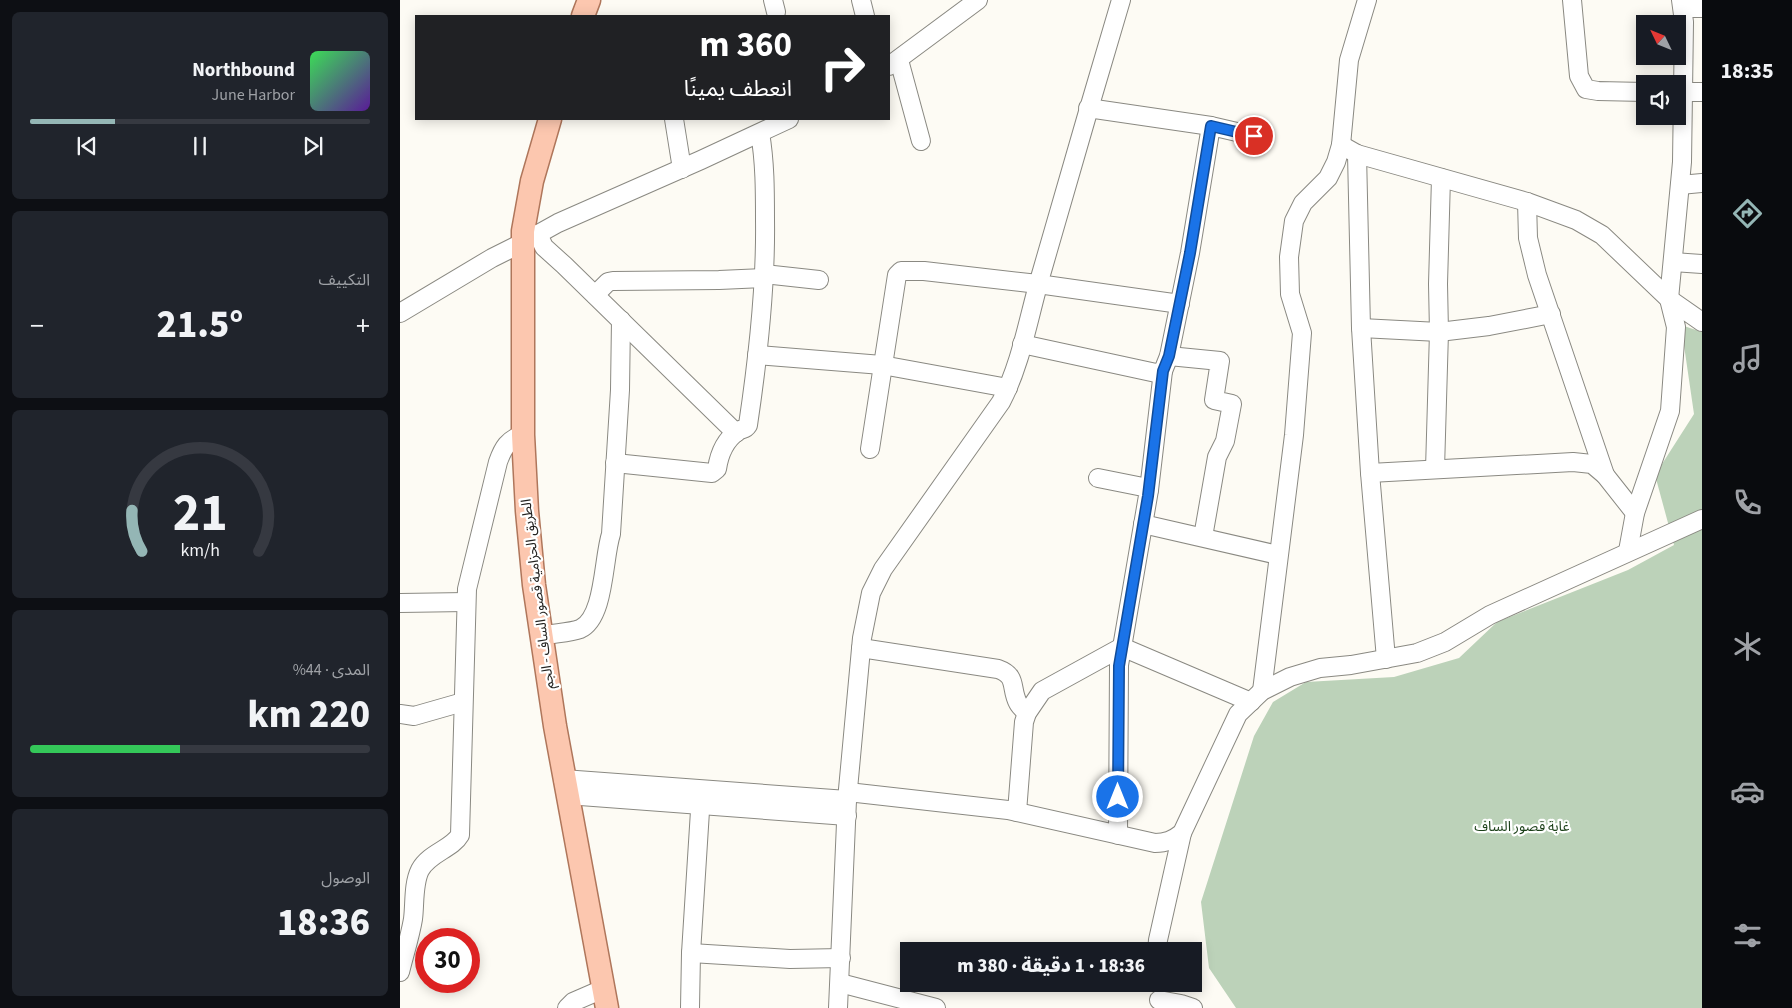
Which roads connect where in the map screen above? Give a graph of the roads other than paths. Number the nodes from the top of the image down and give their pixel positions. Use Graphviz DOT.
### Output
graph roads {
  1 [pos="589,0"];
  2 [pos="861,0"];
  3 [pos="978,0"];
  4 [pos="1121,0"];
  5 [pos="1368,0"];
  6 [pos="1572,0"];
  7 [pos="1682,4"];
  8 [pos="1702,8"];
  9 [pos="583,15"];
  10 [pos="865,15"];
  11 [pos="894,63"];
  12 [pos="1680,75"];
  13 [pos="1636,92"];
  14 [pos="1686,92"];
  15 [pos="1702,92"];
  16 [pos="1088,108"];
  17 [pos="550,120"];
  18 [pos="674,120"];
  19 [pos="787,120"];
  20 [pos="1681,125"];
  21 [pos="1211,126"];
  22 [pos="760,133"];
  23 [pos="1254,136"];
  24 [pos="921,141"];
  25 [pos="1341,145"];
  26 [pos="1357,154"];
  27 [pos="682,169"];
  28 [pos="1441,178"];
  29 [pos="1702,183"];
  30 [pos="1680,185"];
  31 [pos="1527,202"];
  32 [pos="530,239"];
  33 [pos="1673,262"];
  34 [pos="1702,264"];
  35 [pos="764,276"];
  36 [pos="819,280"];
  37 [pos="1038,284"];
  38 [pos="595,295"];
  39 [pos="1669,299"];
  40 [pos="1180,304"];
  41 [pos="400,313"];
  42 [pos="1551,314"];
  43 [pos="621,320"];
  44 [pos="1702,322"];
  45 [pos="1361,328"];
  46 [pos="1439,332"];
  47 [pos="1022,344"];
  48 [pos="757,355"];
  49 [pos="882,364"];
  50 [pos="1166,364"];
  51 [pos="1008,388"];
  52 [pos="736,433"];
  53 [pos="523,435"];
  54 [pos="870,449"];
  55 [pos="615,463"];
  56 [pos="1435,469"];
  57 [pos="1370,473"];
  58 [pos="1605,475"];
  59 [pos="1098,478"];
  60 [pos="1149,490"];
  61 [pos="1635,513"];
  62 [pos="1702,519"];
  63 [pos="1143,524"];
  64 [pos="1203,538"];
  65 [pos="1628,551"];
  66 [pos="1278,555"];
  67 [pos="466,602"];
  68 [pos="400,603"];
  69 [pos="542,636"];
  70 [pos="1122,647"];
  71 [pos="861,648"];
  72 [pos="1386,659"];
  73 [pos="1256,697"];
  74 [pos="463,702"];
  75 [pos="1027,713"];
  76 [pos="400,714"];
  77 [pos="565,787"];
  78 [pos="700,798"];
  79 [pos="847,803"];
  80 [pos="1017,812"];
  81 [pos="1118,834"];
  82 [pos="1182,834"];
  83 [pos="1158,942"];
  84 [pos="691,953"];
  85 [pos="841,958"];
  86 [pos="400,972"];
  87 [pos="840,983"];
  88 [pos="1158,997"];
  89 [pos="605,999"];
  90 [pos="567,1008"];
  91 [pos="690,1008"];
  92 [pos="838,1008"];
  93 [pos="936,1008"];
  94 [pos="1193,1008"];
  1 -- 9 [label="main road"];
  2 -- 10 [label="street"];
  3 -- 11 [label="street"];
  4 -- 16 [label="street"];
  5 -- 25 [label="street"];
  6 -- 13 [label="street"];
  7 -- 8 [label="street"];
  7 -- 12 [label="street"];
  11 -- 24 [label="street"];
  14 -- 15 [label="street"];
  16 -- 21 [label="street"];
  16 -- 37 [label="street"];
  17 -- 32 [label="main road, الطريق الحزامية قصور الساف - الجم"];
  18 -- 27 [label="street"];
  19 -- 22 [label="street"];
  20 -- 30 [label="street"];
  21 -- 23 [label="street"];
  21 -- 40 [label="street"];
  22 -- 27 [label="street"];
  22 -- 35 [label="street"];
  25 -- 26 [label="street"];
  25 -- 66 [label="street"];
  26 -- 28 [label="street"];
  26 -- 45 [label="street"];
  27 -- 32 [label="street"];
  28 -- 31 [label="street"];
  28 -- 46 [label="street"];
  29 -- 30 [label="street"];
  30 -- 33 [label="street"];
  31 -- 39 [label="street"];
  31 -- 42 [label="street"];
  32 -- 38 [label="street"];
  32 -- 41 [label="street"];
  32 -- 53 [label="main road, الطريق الحزامية قصور الساف - الجم"];
  33 -- 34 [label="street"];
  33 -- 39 [label="street"];
  35 -- 36 [label="street"];
  35 -- 38 [label="street"];
  35 -- 48 [label="street"];
  37 -- 40 [label="street"];
  37 -- 47 [label="street"];
  37 -- 49 [label="street"];
  38 -- 43 [label="street"];
  39 -- 44 [label="street"];
  39 -- 61 [label="street"];
  40 -- 50 [label="street"];
  42 -- 46 [label="street"];
  42 -- 58 [label="street"];
  43 -- 52 [label="street"];
  43 -- 55 [label="street"];
  45 -- 46 [label="street"];
  45 -- 57 [label="street"];
  46 -- 56 [label="street"];
  47 -- 50 [label="street"];
  47 -- 51 [label="street"];
  48 -- 49 [label="street"];
  48 -- 52 [label="street"];
  49 -- 51 [label="street"];
  49 -- 54 [label="street"];
  50 -- 60 [label="street"];
  50 -- 64 [label="street"];
  51 -- 71 [label="street"];
  52 -- 55 [label="street"];
  53 -- 67 [label="street"];
  53 -- 69 [label="main road, الطريق الحزامية قصور الساف - الجم"];
  55 -- 69 [label="street"];
  56 -- 57 [label="street"];
  56 -- 58 [label="street"];
  57 -- 72 [label="street"];
  58 -- 61 [label="street"];
  59 -- 60 [label="street"];
  60 -- 63 [label="street"];
  61 -- 65 [label="street"];
  62 -- 65 [label="street"];
  63 -- 64 [label="street"];
  63 -- 70 [label="street"];
  64 -- 66 [label="street"];
  65 -- 72 [label="street"];
  66 -- 73 [label="street"];
  67 -- 68 [label="street"];
  67 -- 74 [label="street"];
  69 -- 77 [label="main road, الطريق الحزامية قصور الساف - الجم"];
  70 -- 73 [label="street"];
  70 -- 75 [label="street"];
  70 -- 81 [label="street"];
  71 -- 75 [label="street"];
  71 -- 79 [label="street"];
  72 -- 73 [label="street"];
  73 -- 82 [label="street"];
  74 -- 76 [label="street"];
  74 -- 86 [label="street"];
  75 -- 80 [label="street"];
  77 -- 78 [label="street"];
  77 -- 89 [label="main road, الطريق الحزامية قصور الساف - الجم"];
  78 -- 79 [label="street"];
  78 -- 84 [label="street"];
  79 -- 80 [label="street"];
  79 -- 85 [label="street"];
  80 -- 81 [label="street"];
  81 -- 82 [label="street"];
  82 -- 83 [label="street"];
  84 -- 85 [label="street"];
  84 -- 91 [label="street"];
  85 -- 87 [label="street"];
  87 -- 92 [label="street"];
  87 -- 93 [label="street"];
  88 -- 94 [label="street"];
  89 -- 90 [label="street"];
}
